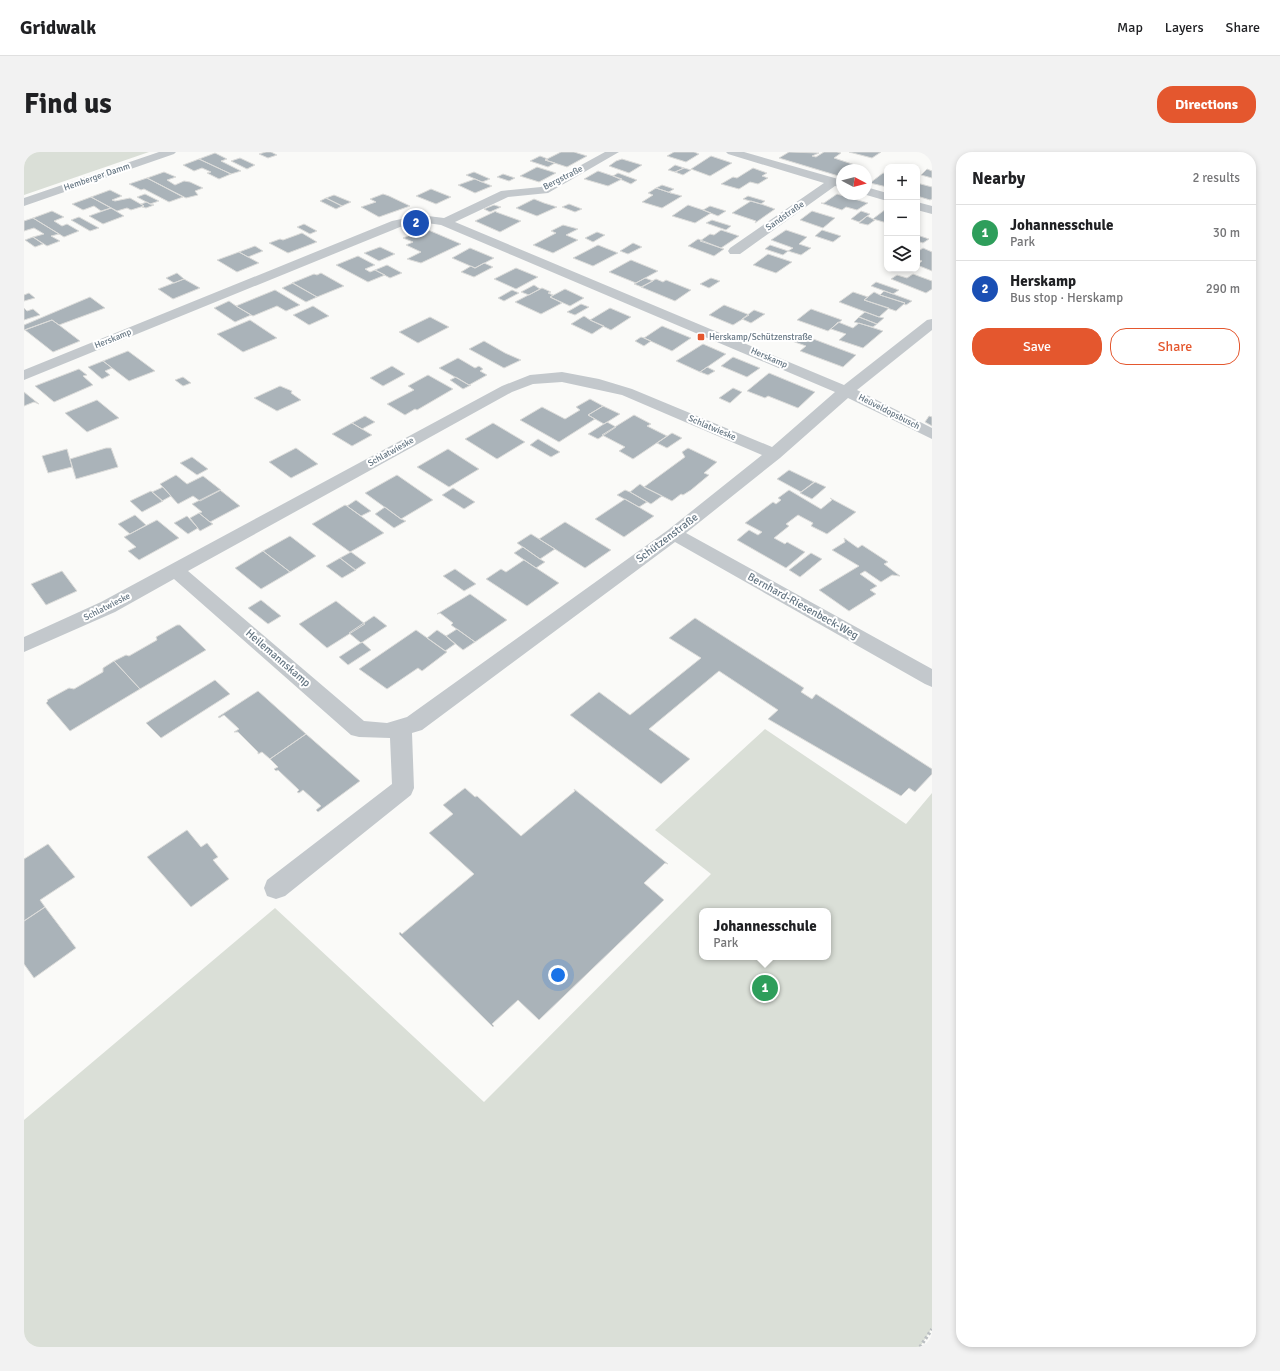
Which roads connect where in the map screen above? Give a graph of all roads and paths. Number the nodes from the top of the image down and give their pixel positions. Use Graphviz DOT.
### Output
graph roads {
  1 [pos="170,152"];
  2 [pos="613,152"];
  3 [pos="732,152"];
  4 [pos="836,182"];
  5 [pos="836,184"];
  6 [pos="872,193"];
  7 [pos="884,196"];
  8 [pos="24,202"];
  9 [pos="920,207"];
  10 [pos="932,210"];
  11 [pos="445,222"];
  12 [pos="735,251"];
  13 [pos="932,323"];
  14 [pos="24,374"];
  15 [pos="846,391"];
  16 [pos="932,434"];
  17 [pos="774,454"];
  18 [pos="674,534"];
  19 [pos="175,570"];
  20 [pos="24,645"];
  21 [pos="932,679"];
  22 [pos="394,729"];
  23 [pos="276,888"];
  24 [pos="932,1328"];
  25 [pos="920,1347"];
  1 -- 8 [label="street, Hemberger Damm"];
  2 -- 11 [label="street, Bergstraße"];
  3 -- 4 [label="street, Sandstraße"];
  5 -- 12 [label="street, Sandstraße"];
  6 -- 7 [label="street"];
  9 -- 10 [label="street"];
  11 -- 14 [label="street, Herskamp"];
  11 -- 15 [label="street, Herskamp"];
  13 -- 15 [label="street, Schützenstraße"];
  15 -- 16 [label="street, Heüveldopsbusch"];
  15 -- 17 [label="street, Schützenstraße"];
  17 -- 18 [label="street, Schützenstraße"];
  17 -- 19 [label="street, Schlatwieske"];
  18 -- 21 [label="street, Bernhard-Riesenbeck-Weg"];
  18 -- 22 [label="street, Schützenstraße"];
  19 -- 20 [label="street, Schlatwieske"];
  19 -- 22 [label="street, Heilemannskamp"];
  22 -- 23 [label="street"];
  24 -- 25 [label="path"];
}
